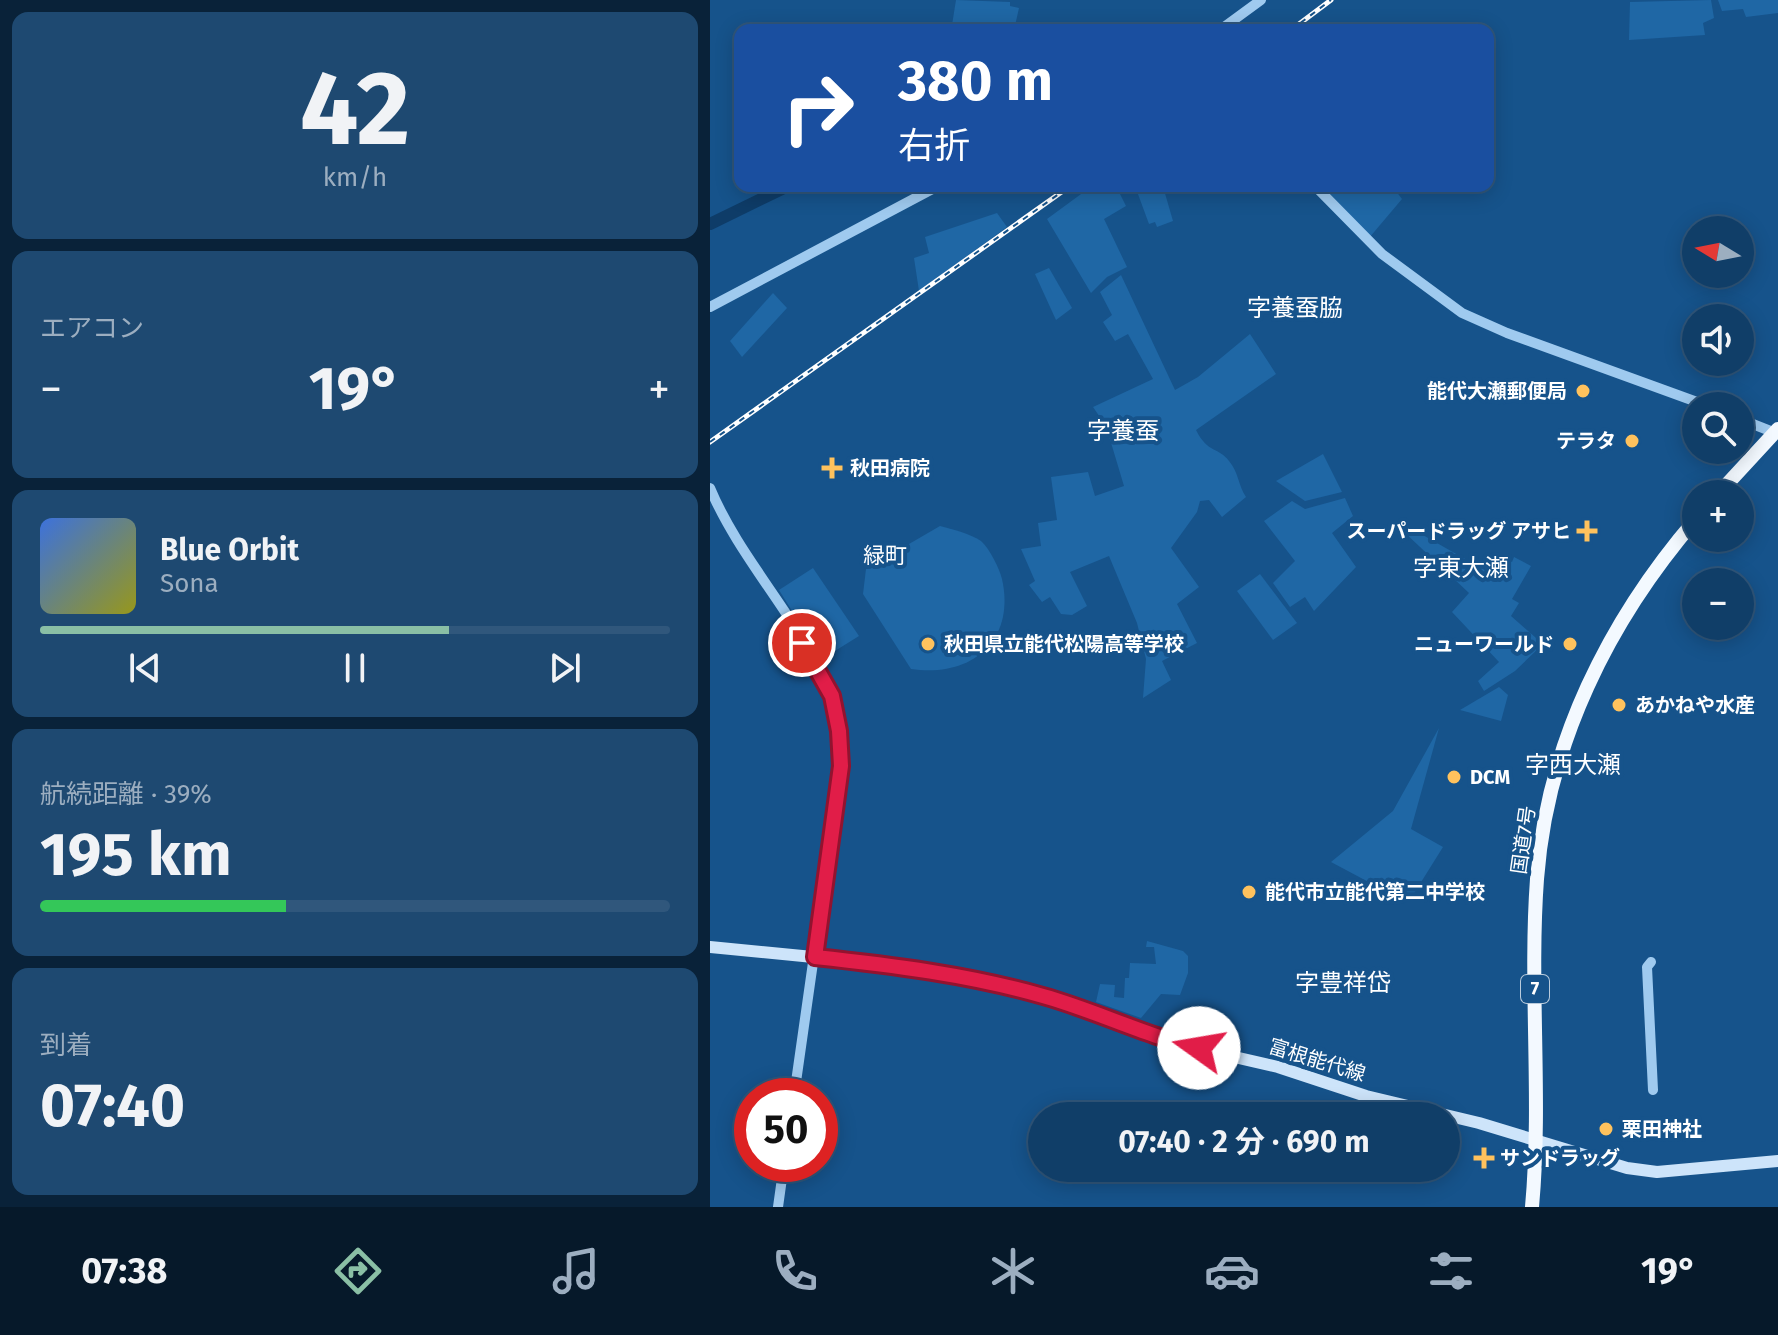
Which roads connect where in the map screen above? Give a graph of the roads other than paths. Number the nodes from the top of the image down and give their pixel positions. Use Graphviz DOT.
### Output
graph roads {
  1 [pos="1261,0"];
  2 [pos="1228,24"];
  3 [pos="927,192"];
  4 [pos="1321,192"];
  5 [pos="710,307"];
  6 [pos="1682,397"];
  7 [pos="1754,424"];
  8 [pos="1777,432"];
  9 [pos="1731,480"];
  10 [pos="710,488"];
  11 [pos="1682,537"];
  12 [pos="710,947"];
  13 [pos="815,957"];
  14 [pos="1651,962"];
  15 [pos="797,1078"];
  16 [pos="1653,1090"];
  17 [pos="1538,1141"];
  18 [pos="1778,1161"];
  19 [pos="781,1182"];
  20 [pos="778,1207"];
  21 [pos="1532,1207"];
  1 -- 2 [label="street"];
  3 -- 5 [label="street"];
  4 -- 6 [label="street"];
  7 -- 8 [label="street"];
  8 -- 9 [label="highway"];
  10 -- 13 [label="street"];
  11 -- 17 [label="highway, 国道7号 / 7"];
  12 -- 13 [label="main road, 富根能代線"];
  13 -- 15 [label="street"];
  13 -- 17 [label="main road, 富根能代線"];
  14 -- 16 [label="street"];
  17 -- 18 [label="main road, 富根能代線"];
  17 -- 21 [label="highway, 国道7号 / 7"];
  19 -- 20 [label="street"];
}
